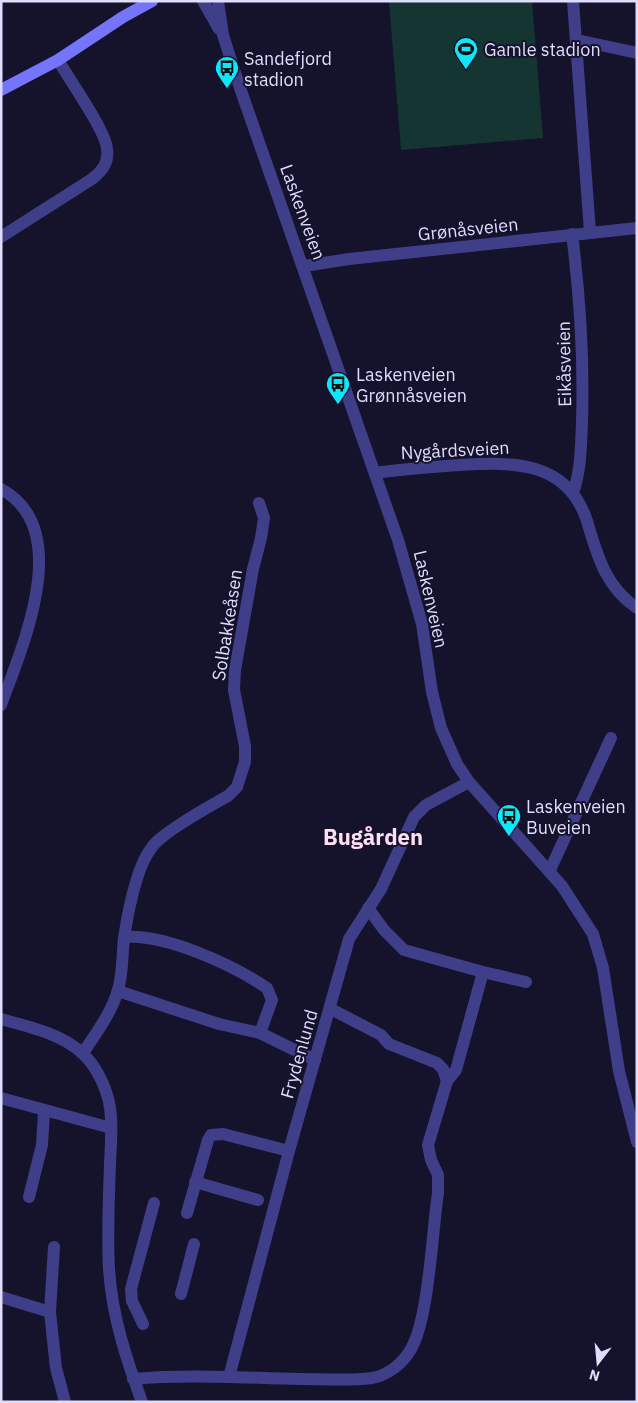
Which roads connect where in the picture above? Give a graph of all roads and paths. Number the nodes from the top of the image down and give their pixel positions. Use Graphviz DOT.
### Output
graph roads {
  1 [pos="138,1"];
  2 [pos="152,1"];
  3 [pos="203,1"];
  4 [pos="218,1"];
  5 [pos="573,1"];
  6 [pos="123,17"];
  7 [pos="223,35"];
  8 [pos="577,40"];
  9 [pos="637,53"];
  10 [pos="58,60"];
  11 [pos="1,90"];
  12 [pos="637,228"];
  13 [pos="590,232"];
  14 [pos="572,234"];
  15 [pos="1,238"];
  16 [pos="304,266"];
  17 [pos="375,473"];
  18 [pos="1,489"];
  19 [pos="573,493"];
  20 [pos="259,503"];
  21 [pos="637,608"];
  22 [pos="1,705"];
  23 [pos="611,738"];
  24 [pos="470,782"];
  25 [pos="550,870"];
  26 [pos="368,908"];
  27 [pos="124,937"];
  28 [pos="483,972"];
  29 [pos="526,982"];
  30 [pos="118,991"];
  31 [pos="330,1009"];
  32 [pos="1,1019"];
  33 [pos="260,1033"];
  34 [pos="83,1053"];
  35 [pos="315,1060"];
  36 [pos="447,1081"];
  37 [pos="1,1098"];
  38 [pos="44,1112"];
  39 [pos="111,1128"];
  40 [pos="637,1142"];
  41 [pos="289,1151"];
  42 [pos="195,1182"];
  43 [pos="29,1196"];
  44 [pos="258,1200"];
  45 [pos="154,1203"];
  46 [pos="187,1213"];
  47 [pos="194,1244"];
  48 [pos="54,1247"];
  49 [pos="181,1294"];
  50 [pos="1,1297"];
  51 [pos="50,1312"];
  52 [pos="143,1324"];
  53 [pos="229,1377"];
  54 [pos="134,1379"];
  55 [pos="65,1402"];
  56 [pos="142,1402"];
  1 -- 6 [label="main road"];
  2 -- 6 [label="main road"];
  3 -- 7 [label="street, Laskenveien"];
  4 -- 7 [label="street, Laskenveien"];
  5 -- 8 [label="street"];
  6 -- 10 [label="main road"];
  7 -- 16 [label="street, Laskenveien"];
  8 -- 9 [label="street"];
  8 -- 13 [label="street"];
  10 -- 11 [label="main road"];
  10 -- 15 [label="street"];
  12 -- 13 [label="street, Grønåsveien"];
  13 -- 14 [label="street, Grønåsveien"];
  14 -- 16 [label="street, Grønåsveien"];
  14 -- 19 [label="street, Eikåsveien"];
  16 -- 17 [label="street, Laskenveien"];
  17 -- 19 [label="street, Nygårdsveien"];
  17 -- 24 [label="street, Laskenveien"];
  18 -- 22 [label="street"];
  19 -- 21 [label="street, Nygårdsveien"];
  20 -- 27 [label="street, Solbakkeåsen"];
  23 -- 25 [label="street"];
  24 -- 25 [label="street, Laskenveien"];
  24 -- 26 [label="street, Frydenlund"];
  25 -- 40 [label="street, Laskenveien"];
  26 -- 28 [label="street"];
  26 -- 31 [label="street, Frydenlund"];
  27 -- 30 [label="street, Solbakkeåsen"];
  27 -- 33 [label="street"];
  28 -- 29 [label="street"];
  28 -- 36 [label="street"];
  30 -- 33 [label="street"];
  30 -- 34 [label="street, Solbakkeåsen"];
  31 -- 35 [label="street, Frydenlund"];
  31 -- 36 [label="street"];
  32 -- 34 [label="street"];
  33 -- 35 [label="street"];
  34 -- 39 [label="street"];
  35 -- 41 [label="street, Frydenlund"];
  36 -- 53 [label="street"];
  37 -- 38 [label="street"];
  38 -- 39 [label="street"];
  38 -- 43 [label="street"];
  39 -- 54 [label="street"];
  41 -- 42 [label="street"];
  41 -- 53 [label="street, Frydenlund"];
  42 -- 44 [label="street"];
  42 -- 46 [label="street"];
  45 -- 52 [label="street"];
  47 -- 49 [label="street"];
  48 -- 51 [label="street"];
  50 -- 51 [label="street"];
  51 -- 55 [label="street"];
  53 -- 54 [label="street"];
  54 -- 56 [label="street"];
}
